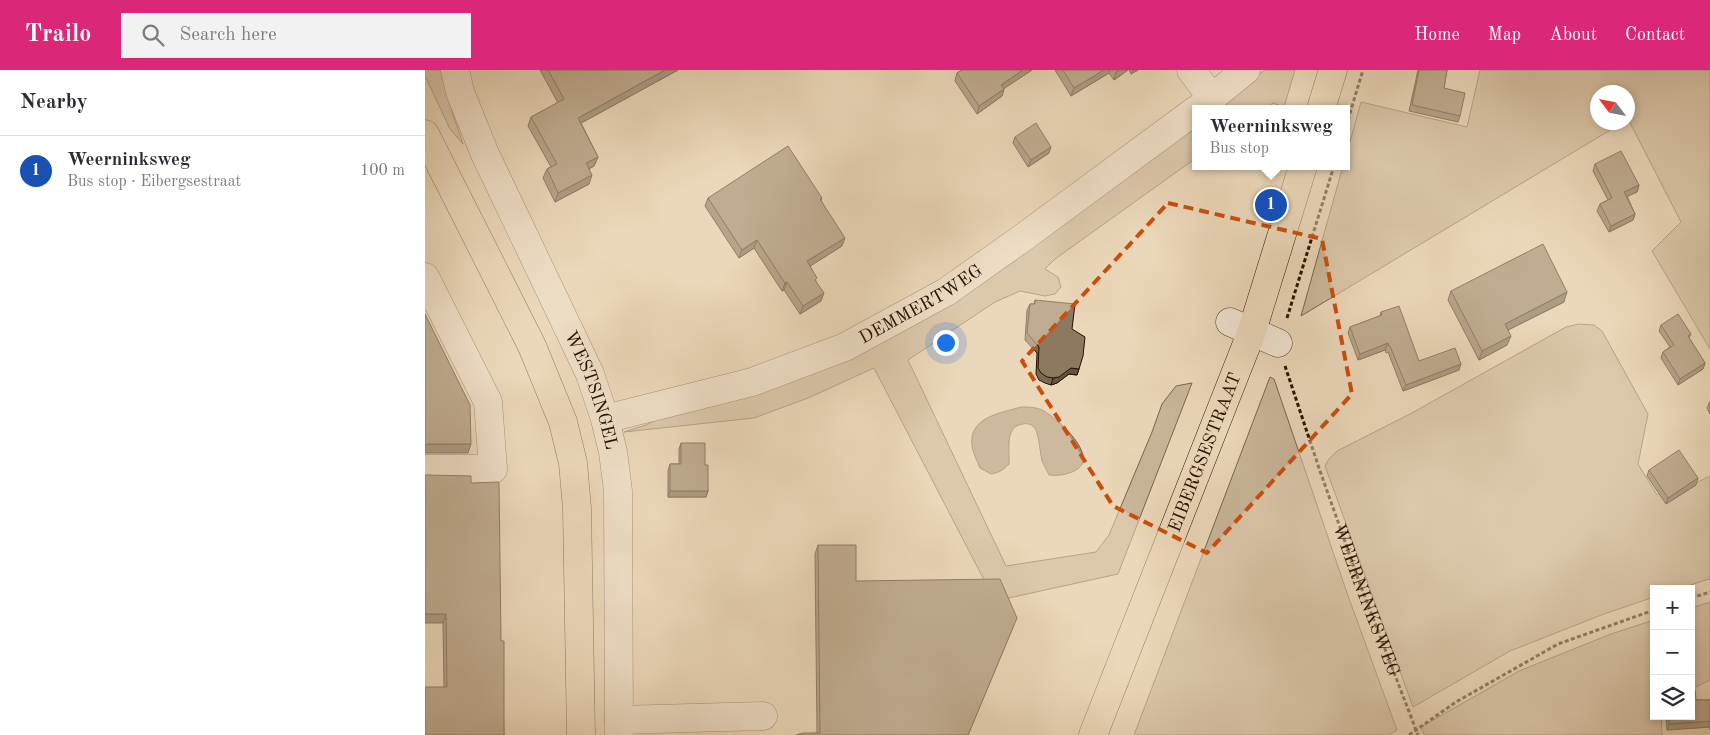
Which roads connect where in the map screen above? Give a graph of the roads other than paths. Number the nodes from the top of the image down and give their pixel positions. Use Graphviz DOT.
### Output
graph roads {
  1 [pos="455,70"];
  2 [pos="1191,70"];
  3 [pos="1246,70"];
  4 [pos="1333,70"];
  5 [pos="1202,105"];
  6 [pos="1203,105"];
  7 [pos="1322,105"];
  8 [pos="1192,113"];
  9 [pos="425,134"];
  10 [pos="1301,170"];
  11 [pos="425,277"];
  12 [pos="1241,326"];
  13 [pos="1277,344"];
  14 [pos="605,419"];
  15 [pos="425,469"];
  16 [pos="763,716"];
  17 [pos="619,727"];
  18 [pos="581,735"];
  19 [pos="1093,735"];
  1 -- 14 [label="street, WESTSINGEL"];
  2 -- 5 [label="street"];
  3 -- 6 [label="street, DEMMERTWEG"];
  4 -- 7 [label="main road"];
  8 -- 14 [label="street, DEMMERTWEG"];
  9 -- 18 [label="main road, WESTSINGEL"];
  10 -- 12 [label="main road, EIBERGSESTRAAT"];
  11 -- 15 [label="street"];
  12 -- 13 [label="street"];
  12 -- 19 [label="main road, EIBERGSESTRAAT"];
  14 -- 17 [label="street, WESTSINGEL"];
  16 -- 17 [label="street"];
}
